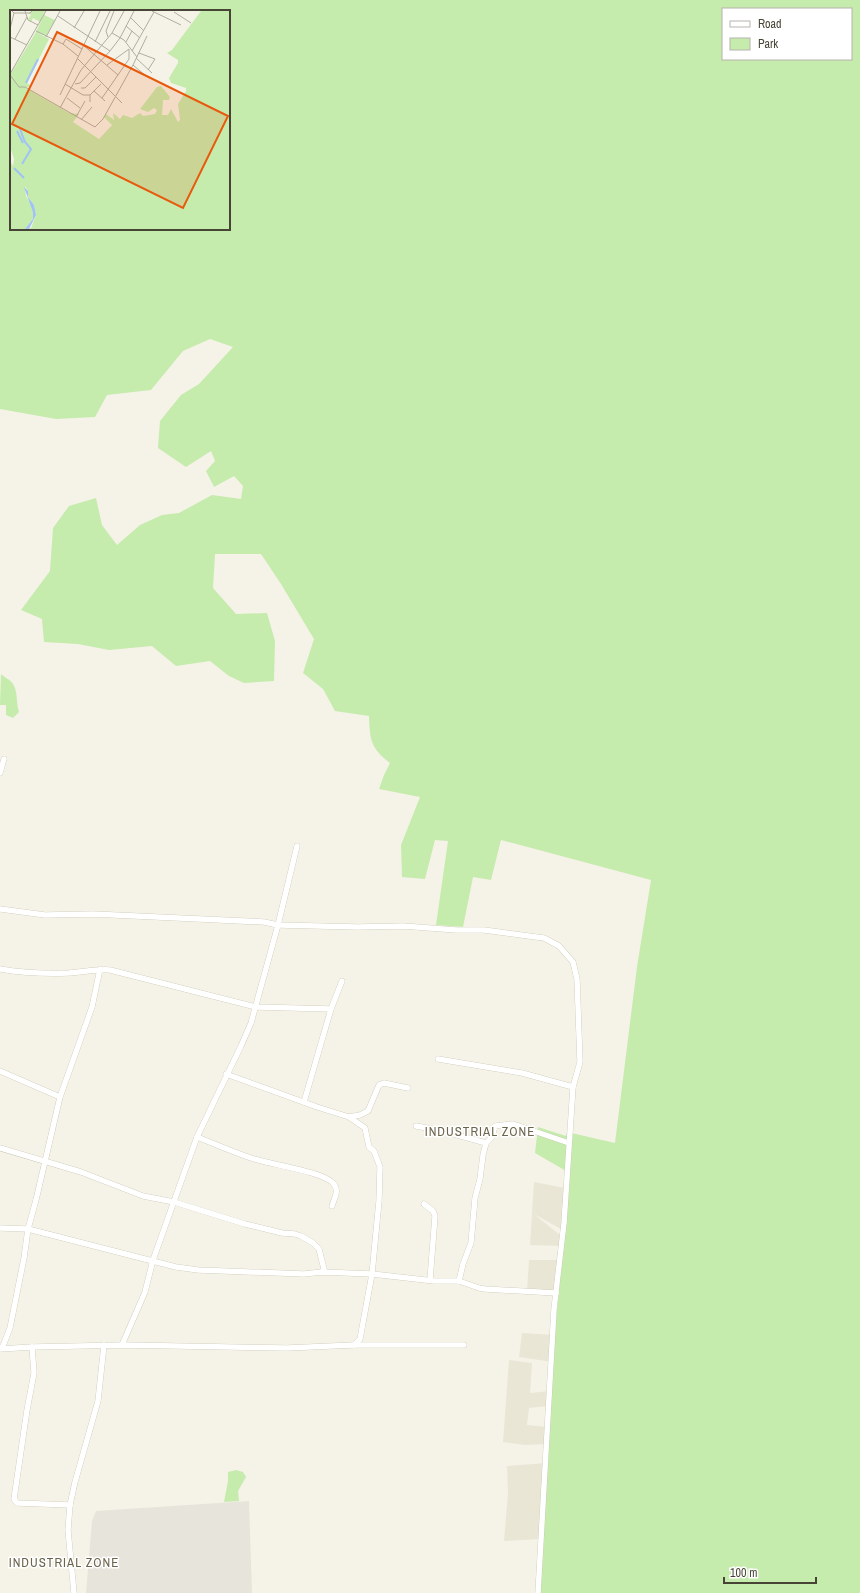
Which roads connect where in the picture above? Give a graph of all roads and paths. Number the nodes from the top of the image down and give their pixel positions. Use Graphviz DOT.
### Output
graph roads {
  1 [pos="4,759"];
  2 [pos="0,773"];
  3 [pos="297,846"];
  4 [pos="0,909"];
  5 [pos="278,925"];
  6 [pos="0,969"];
  7 [pos="100,969"];
  8 [pos="342,981"];
  9 [pos="256,1007"];
  10 [pos="331,1009"];
  11 [pos="438,1058"];
  12 [pos="0,1071"];
  13 [pos="226,1074"];
  14 [pos="573,1087"];
  15 [pos="408,1088"];
  16 [pos="60,1097"];
  17 [pos="304,1102"];
  18 [pos="349,1117"];
  19 [pos="416,1126"];
  20 [pos="197,1137"];
  21 [pos="486,1143"];
  22 [pos="569,1143"];
  23 [pos="0,1148"];
  24 [pos="45,1161"];
  25 [pos="174,1202"];
  26 [pos="424,1204"];
  27 [pos="332,1206"];
  28 [pos="0,1228"];
  29 [pos="28,1230"];
  30 [pos="153,1260"];
  31 [pos="322,1272"];
  32 [pos="372,1274"];
  33 [pos="430,1280"];
  34 [pos="459,1281"];
  35 [pos="556,1293"];
  36 [pos="122,1345"];
  37 [pos="354,1345"];
  38 [pos="464,1345"];
  39 [pos="104,1346"];
  40 [pos="32,1347"];
  41 [pos="0,1349"];
  42 [pos="70,1505"];
  43 [pos="74,1593"];
  44 [pos="538,1593"];
  1 -- 2 [label="street"];
  3 -- 5 [label="street"];
  4 -- 5 [label="street"];
  5 -- 9 [label="street"];
  5 -- 14 [label="street"];
  6 -- 7 [label="street"];
  7 -- 9 [label="street"];
  7 -- 16 [label="street"];
  8 -- 10 [label="street"];
  9 -- 10 [label="street"];
  9 -- 13 [label="street"];
  10 -- 17 [label="street"];
  11 -- 14 [label="street"];
  12 -- 16 [label="street"];
  13 -- 17 [label="street"];
  13 -- 20 [label="street"];
  14 -- 22 [label="street"];
  15 -- 18 [label="street"];
  16 -- 24 [label="street"];
  17 -- 18 [label="street"];
  18 -- 32 [label="street"];
  19 -- 21 [label="street"];
  20 -- 25 [label="street"];
  20 -- 27 [label="street"];
  21 -- 22 [label="street"];
  21 -- 34 [label="street"];
  22 -- 35 [label="street"];
  23 -- 24 [label="street"];
  24 -- 25 [label="street"];
  24 -- 29 [label="street"];
  25 -- 30 [label="street"];
  25 -- 31 [label="street"];
  26 -- 33 [label="street"];
  28 -- 29 [label="street"];
  29 -- 30 [label="street"];
  29 -- 41 [label="street"];
  30 -- 31 [label="street"];
  30 -- 36 [label="street"];
  31 -- 32 [label="street"];
  32 -- 33 [label="street"];
  32 -- 37 [label="street"];
  33 -- 34 [label="street"];
  34 -- 35 [label="street"];
  35 -- 44 [label="street"];
  36 -- 37 [label="street"];
  36 -- 39 [label="street"];
  37 -- 38 [label="street"];
  39 -- 40 [label="street"];
  39 -- 42 [label="street"];
  40 -- 41 [label="street"];
  40 -- 42 [label="street"];
  42 -- 43 [label="street"];
}
